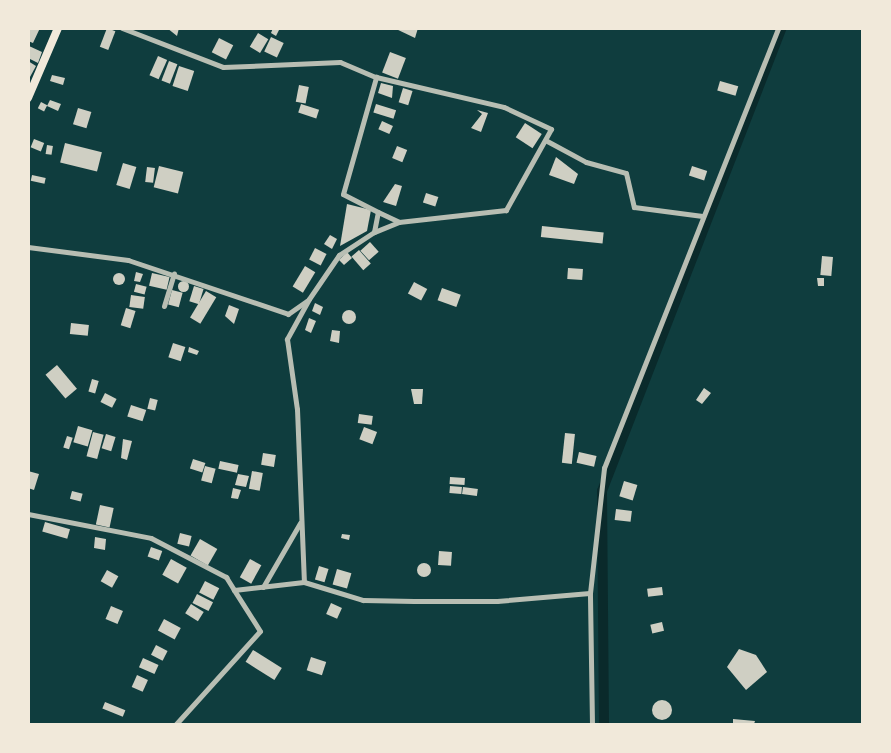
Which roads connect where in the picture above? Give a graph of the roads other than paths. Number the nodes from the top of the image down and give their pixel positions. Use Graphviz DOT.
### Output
graph roads {
  1 [pos="58,28"];
  2 [pos="122,28"];
  3 [pos="778,28"];
  4 [pos="376,77"];
  5 [pos="28,98"];
  6 [pos="547,141"];
  7 [pos="378,212"];
  8 [pos="702,216"];
  9 [pos="399,222"];
  10 [pos="374,232"];
  11 [pos="28,247"];
  12 [pos="174,273"];
  13 [pos="309,299"];
  14 [pos="164,306"];
  15 [pos="288,314"];
  16 [pos="292,330"];
  17 [pos="28,514"];
  18 [pos="301,521"];
  19 [pos="304,582"];
  20 [pos="263,587"];
  21 [pos="234,590"];
  22 [pos="590,593"];
  23 [pos="176,724"];
  24 [pos="592,724"];
  1 -- 5 [label="main road"];
  2 -- 4 [label="street"];
  3 -- 8 [label="street"];
  4 -- 6 [label="street"];
  4 -- 7 [label="street"];
  6 -- 8 [label="street"];
  6 -- 9 [label="street"];
  7 -- 9 [label="street"];
  7 -- 10 [label="street"];
  8 -- 22 [label="street"];
  9 -- 10 [label="street"];
  10 -- 13 [label="street"];
  11 -- 12 [label="street"];
  12 -- 14 [label="street"];
  12 -- 15 [label="street"];
  13 -- 15 [label="street"];
  13 -- 16 [label="street"];
  15 -- 16 [label="street"];
  16 -- 18 [label="street"];
  17 -- 21 [label="street"];
  18 -- 19 [label="street"];
  18 -- 20 [label="street"];
  19 -- 20 [label="street"];
  19 -- 22 [label="street"];
  20 -- 21 [label="street"];
  21 -- 23 [label="street"];
  22 -- 24 [label="street"];
}
